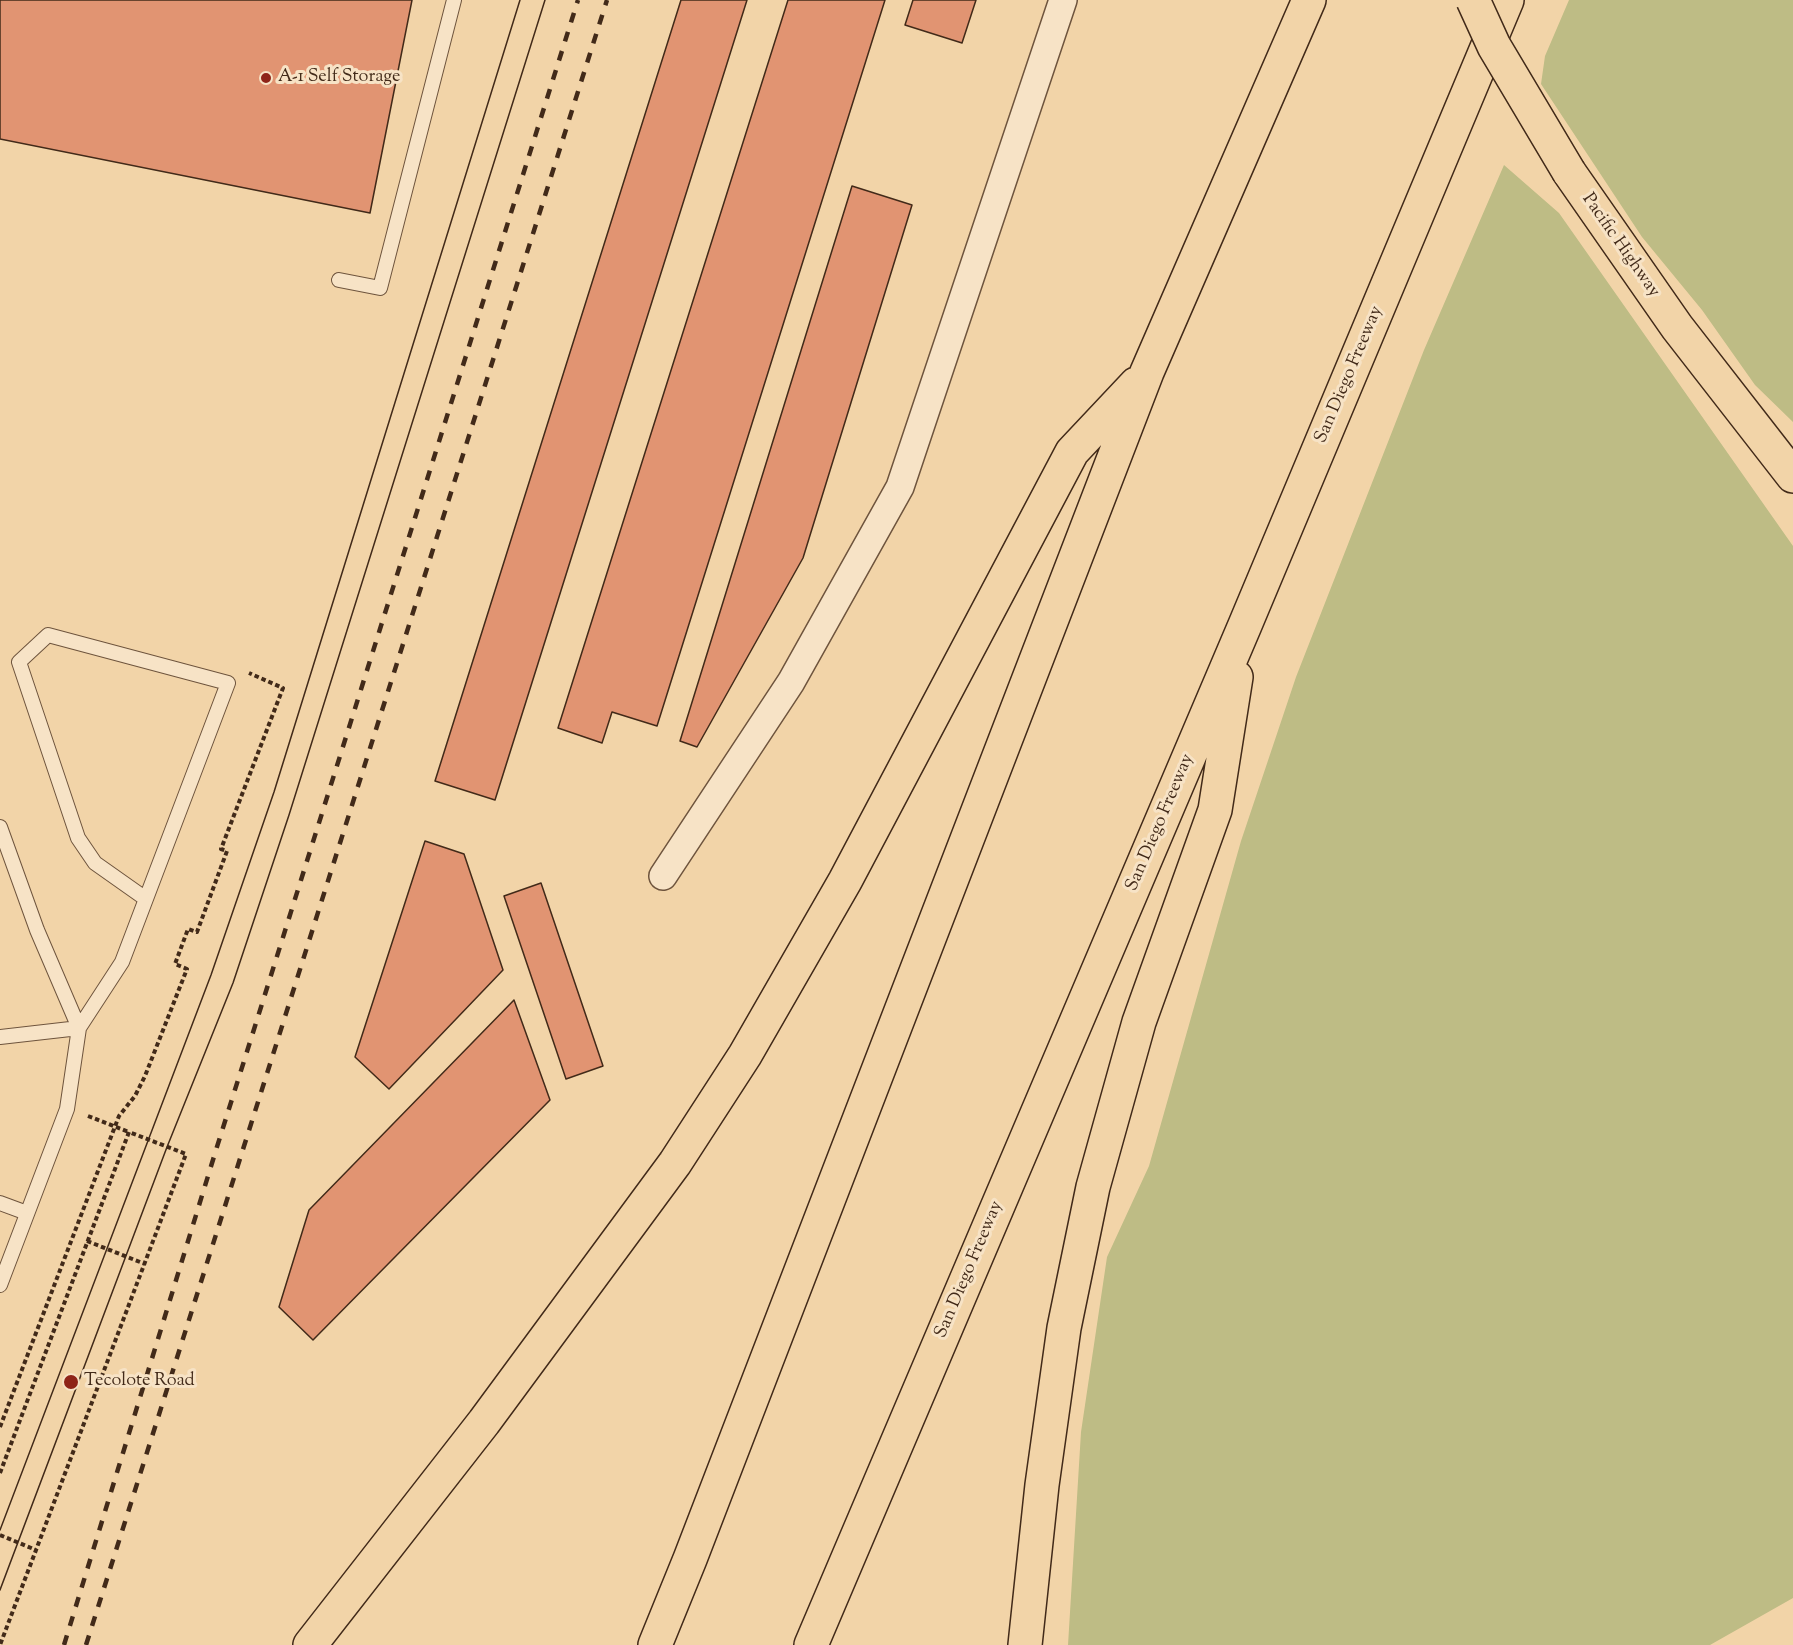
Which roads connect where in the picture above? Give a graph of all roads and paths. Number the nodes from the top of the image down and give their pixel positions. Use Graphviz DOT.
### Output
graph roads {
  1 [pos="454,0"];
  2 [pos="1062,0"];
  3 [pos="1309,0"];
  4 [pos="1473,0"];
  5 [pos="1507,0"];
  6 [pos="339,280"];
  7 [pos="1147,372"];
  8 [pos="1793,476"];
  9 [pos="1245,625"];
  10 [pos="228,683"];
  11 [pos="0,827"];
  12 [pos="663,876"];
  13 [pos="146,899"];
  14 [pos="79,1028"];
  15 [pos="0,1036"];
  16 [pos="87,1116"];
  17 [pos="115,1127"];
  18 [pos="129,1132"];
  19 [pos="0,1203"];
  20 [pos="27,1213"];
  21 [pos="87,1241"];
  22 [pos="145,1264"];
  23 [pos="0,1285"];
  24 [pos="0,1427"];
  25 [pos="0,1473"];
  26 [pos="0,1535"];
  27 [pos="36,1550"];
  28 [pos="0,1645"];
  29 [pos="310,1645"];
  30 [pos="655,1645"];
  31 [pos="811,1645"];
  32 [pos="1025,1645"];
  1 -- 6 [label="lane"];
  2 -- 12 [label="street"];
  3 -- 7 [label="main road"];
  4 -- 8 [label="main road, Pacific Highway, bridge"];
  5 -- 9 [label="main road, San Diego Freeway"];
  7 -- 29 [label="main road"];
  7 -- 30 [label="main road"];
  9 -- 31 [label="main road, San Diego Freeway"];
  9 -- 32 [label="main road"];
  10 -- 13 [label="lane"];
  10 -- 13 [label="lane"];
  10 -- 17 [label="path"];
  11 -- 14 [label="lane"];
  13 -- 14 [label="lane"];
  14 -- 15 [label="lane"];
  14 -- 20 [label="lane"];
  16 -- 17 [label="path"];
  17 -- 18 [label="path"];
  17 -- 24 [label="path"];
  18 -- 21 [label="path"];
  18 -- 22 [label="path"];
  19 -- 20 [label="lane"];
  20 -- 23 [label="lane"];
  21 -- 22 [label="path"];
  21 -- 25 [label="path"];
  22 -- 27 [label="path"];
  26 -- 27 [label="path"];
  27 -- 28 [label="path"];
}
